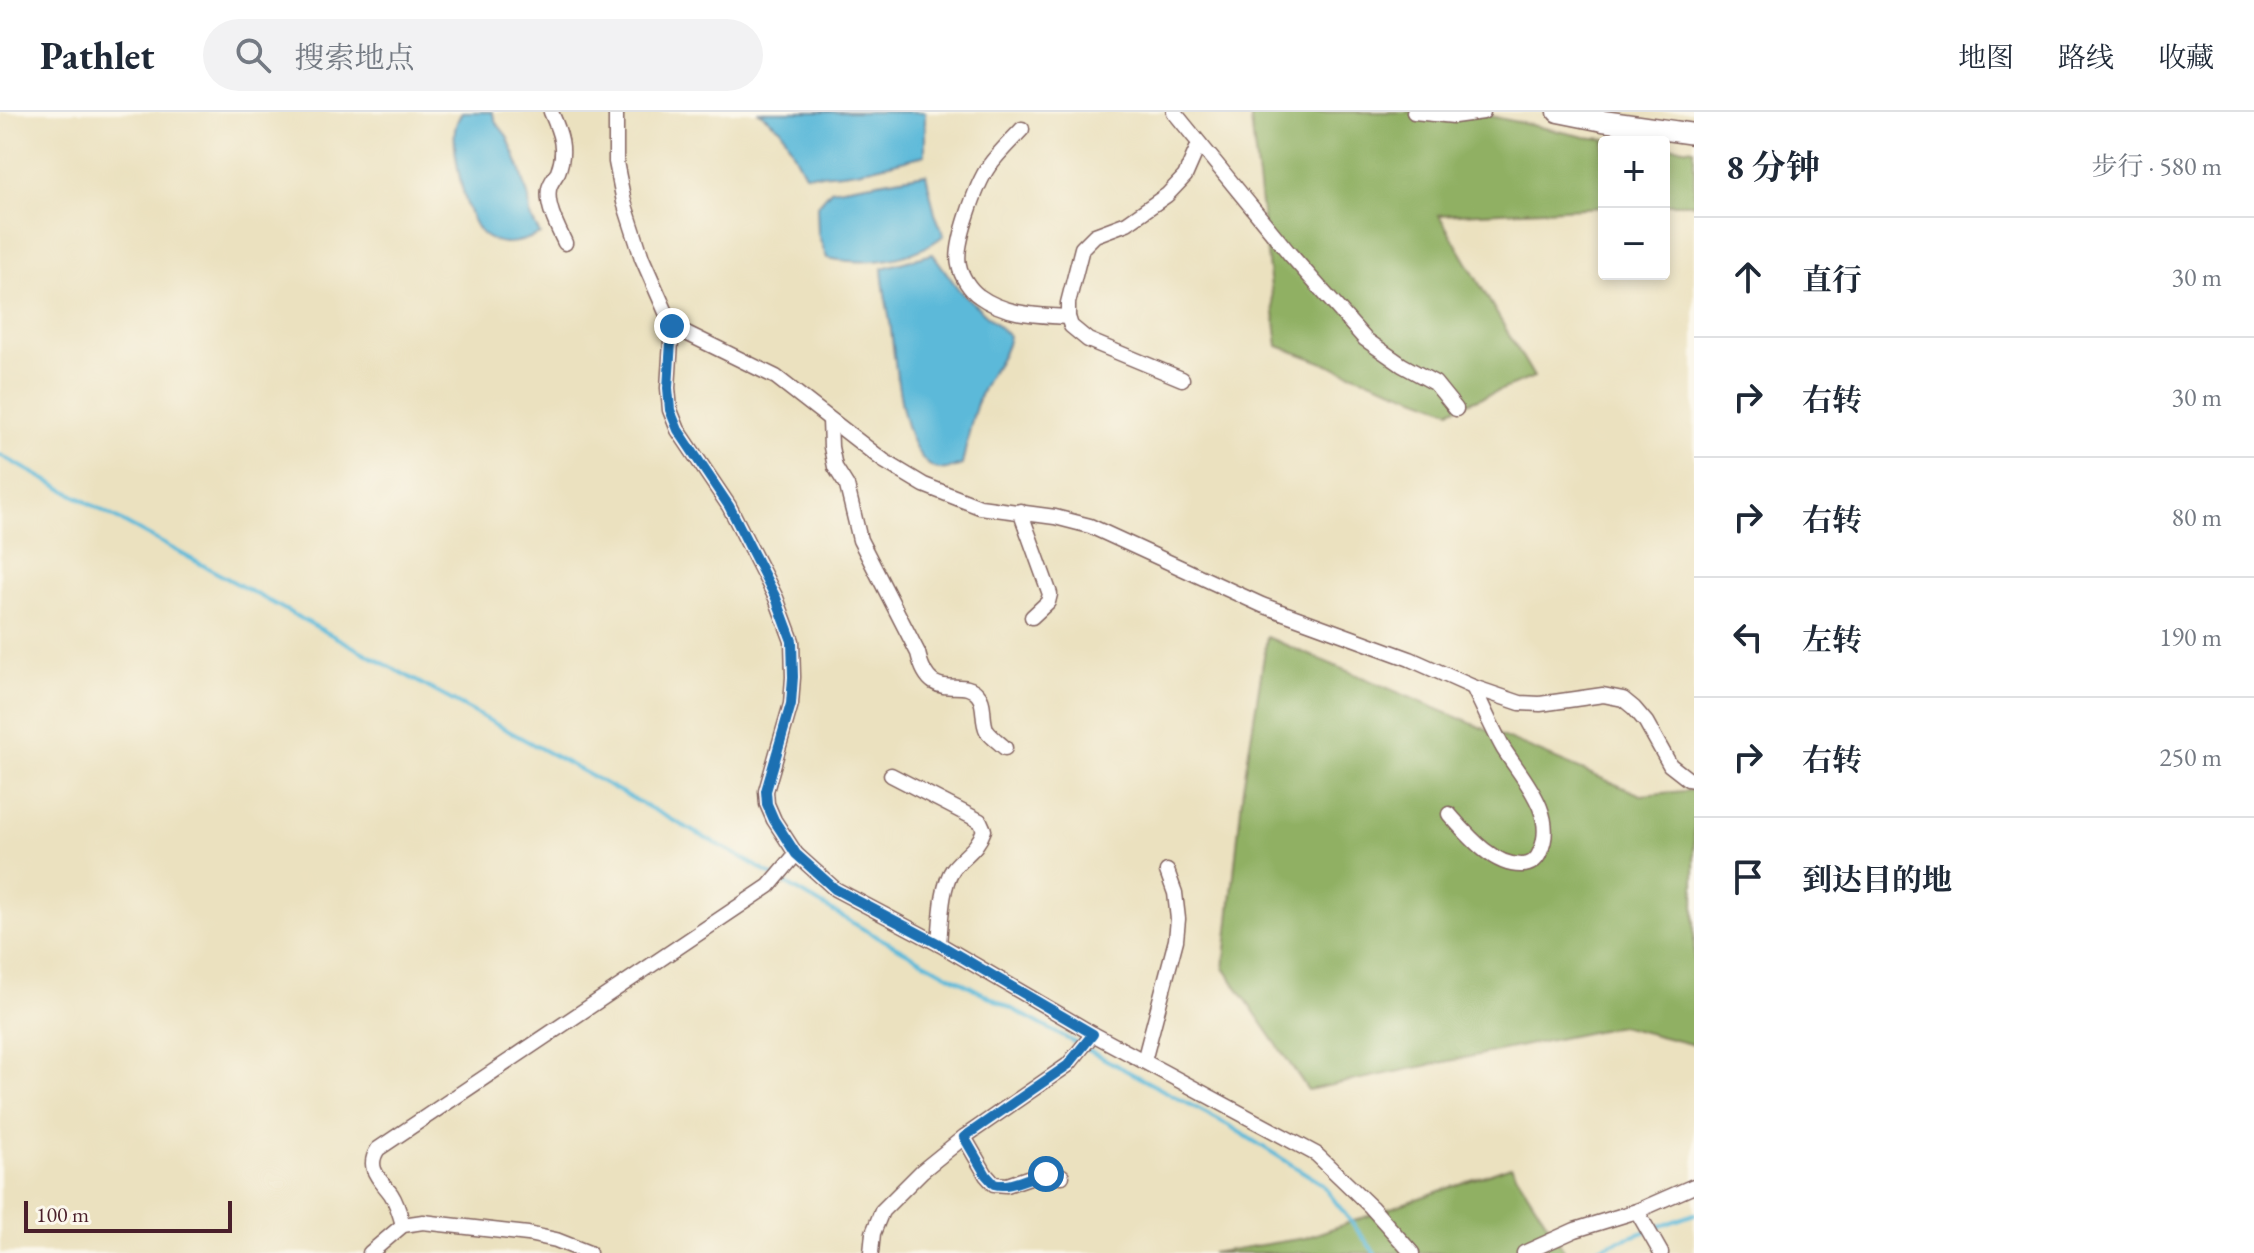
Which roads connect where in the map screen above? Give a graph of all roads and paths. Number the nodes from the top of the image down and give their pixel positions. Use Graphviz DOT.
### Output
graph roads {
  1 [pos="551,112"];
  2 [pos="616,112"];
  3 [pos="1174,112"];
  4 [pos="1414,112"];
  5 [pos="1483,112"];
  6 [pos="1558,112"];
  7 [pos="1022,129"];
  8 [pos="1694,134"];
  9 [pos="1199,144"];
  10 [pos="565,243"];
  11 [pos="1068,317"];
  12 [pos="672,326"];
  13 [pos="1182,379"];
  14 [pos="1456,409"];
  15 [pos="830,420"];
  16 [pos="1020,511"];
  17 [pos="1032,617"];
  18 [pos="1473,687"];
  19 [pos="1005,748"];
  20 [pos="891,775"];
  21 [pos="1694,780"];
  22 [pos="1449,814"];
  23 [pos="796,854"];
  24 [pos="1167,871"];
  25 [pos="939,944"];
  26 [pos="1091,1037"];
  27 [pos="1144,1061"];
  28 [pos="964,1137"];
  29 [pos="1062,1176"];
  30 [pos="1694,1186"];
  31 [pos="1637,1211"];
  32 [pos="403,1225"];
  33 [pos="370,1253"];
  34 [pos="589,1253"];
  35 [pos="871,1253"];
  36 [pos="1412,1253"];
  37 [pos="1524,1253"];
  38 [pos="1661,1253"];
  1 -- 10 [label="street"];
  2 -- 12 [label="street"];
  3 -- 9 [label="street"];
  4 -- 5 [label="street"];
  6 -- 8 [label="highway"];
  7 -- 11 [label="street"];
  9 -- 11 [label="street"];
  9 -- 14 [label="street"];
  11 -- 13 [label="street"];
  12 -- 15 [label="street"];
  12 -- 23 [label="street"];
  15 -- 16 [label="street"];
  15 -- 19 [label="street"];
  16 -- 17 [label="street"];
  16 -- 18 [label="street"];
  18 -- 21 [label="street"];
  18 -- 22 [label="street"];
  20 -- 25 [label="street"];
  23 -- 25 [label="street"];
  23 -- 32 [label="street"];
  24 -- 27 [label="street"];
  25 -- 26 [label="street"];
  26 -- 27 [label="street"];
  26 -- 28 [label="street"];
  27 -- 36 [label="street"];
  28 -- 29 [label="street"];
  28 -- 35 [label="street"];
  30 -- 31 [label="street"];
  31 -- 37 [label="street"];
  31 -- 38 [label="street"];
  32 -- 33 [label="street"];
  32 -- 34 [label="street"];
}
